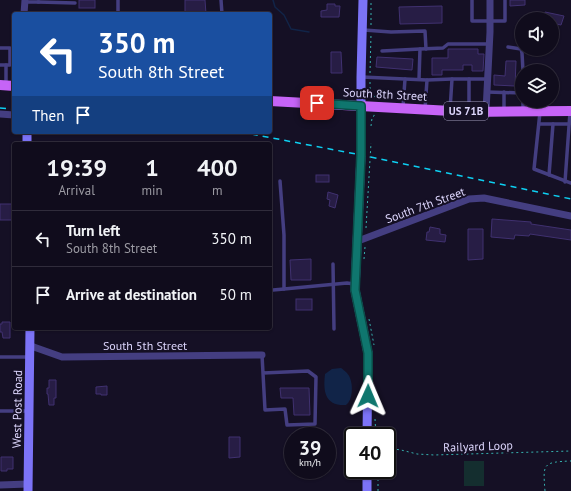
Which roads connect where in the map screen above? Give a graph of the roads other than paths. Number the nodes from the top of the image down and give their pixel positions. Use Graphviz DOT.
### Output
graph roads {
  1 [pos="118,0"];
  2 [pos="221,0"];
  3 [pos="363,0"];
  4 [pos="472,0"];
  5 [pos="490,0"];
  6 [pos="505,0"];
  7 [pos="24,1"];
  8 [pos="39,1"];
  9 [pos="75,3"];
  10 [pos="24,12"];
  11 [pos="118,12"];
  12 [pos="222,12"];
  13 [pos="490,21"];
  14 [pos="367,30"];
  15 [pos="490,44"];
  16 [pos="508,47"];
  17 [pos="0,48"];
  18 [pos="420,49"];
  19 [pos="426,49"];
  20 [pos="382,51"];
  21 [pos="523,64"];
  22 [pos="0,65"];
  23 [pos="6,65"];
  24 [pos="361,77"];
  25 [pos="405,79"];
  26 [pos="419,79"];
  27 [pos="452,79"];
  28 [pos="469,79"];
  29 [pos="488,79"];
  30 [pos="427,80"];
  31 [pos="7,85"];
  32 [pos="487,92"];
  33 [pos="504,92"];
  34 [pos="515,93"];
  35 [pos="272,101"];
  36 [pos="361,106"];
  37 [pos="403,108"];
  38 [pos="515,108"];
  39 [pos="530,108"];
  40 [pos="425,109"];
  41 [pos="450,110"];
  42 [pos="504,111"];
  43 [pos="540,111"];
  44 [pos="571,111"];
  45 [pos="468,112"];
  46 [pos="486,112"];
  47 [pos="0,114"];
  48 [pos="12,115"];
  49 [pos="540,124"];
  50 [pos="554,124"];
  51 [pos="569,124"];
  52 [pos="549,175"];
  53 [pos="280,181"];
  54 [pos="565,182"];
  55 [pos="571,183"];
  56 [pos="571,216"];
  57 [pos="358,241"];
  58 [pos="333,264"];
  59 [pos="334,284"];
  60 [pos="355,284"];
  61 [pos="284,289"];
  62 [pos="273,290"];
  63 [pos="334,329"];
  64 [pos="30,330"];
  65 [pos="31,346"];
  66 [pos="262,355"];
  67 [pos="0,357"];
  68 [pos="31,357"];
  69 [pos="263,373"];
  70 [pos="0,411"];
  71 [pos="30,411"];
  72 [pos="367,427"];
  73 [pos="367,479"];
  74 [pos="0,485"];
  75 [pos="28,488"];
  76 [pos="367,491"];
  1 -- 11 [label="lane"];
  2 -- 12 [label="lane"];
  3 -- 14 [label="street"];
  4 -- 13 [label="lane"];
  5 -- 13 [label="street"];
  6 -- 13 [label="lane"];
  7 -- 8 [label="lane"];
  7 -- 10 [label="street"];
  8 -- 9 [label="lane"];
  13 -- 15 [label="street"];
  14 -- 19 [label="lane"];
  14 -- 24 [label="street"];
  15 -- 19 [label="lane"];
  15 -- 29 [label="street"];
  16 -- 21 [label="lane"];
  17 -- 23 [label="lane"];
  18 -- 19 [label="lane"];
  18 -- 20 [label="lane"];
  18 -- 26 [label="lane"];
  22 -- 23 [label="lane"];
  23 -- 31 [label="lane"];
  24 -- 25 [label="lane"];
  24 -- 36 [label="street"];
  25 -- 26 [label="lane"];
  25 -- 37 [label="lane"];
  26 -- 30 [label="lane"];
  27 -- 28 [label="lane"];
  27 -- 30 [label="lane"];
  27 -- 41 [label="lane"];
  28 -- 29 [label="lane"];
  28 -- 45 [label="lane"];
  29 -- 32 [label="street"];
  30 -- 40 [label="lane"];
  32 -- 33 [label="lane"];
  32 -- 46 [label="street"];
  33 -- 34 [label="lane"];
  33 -- 42 [label="lane"];
  35 -- 36 [label="main road, South 8th Street / US 71B"];
  36 -- 37 [label="main road, South 8th Street / US 71B"];
  36 -- 57 [label="street"];
  37 -- 40 [label="main road, South 8th Street / US 71B"];
  38 -- 42 [label="main road, South 8th Street / US 71B"];
  39 -- 43 [label="main road, South 8th Street / US 71B"];
  40 -- 41 [label="main road, South 8th Street / US 71B"];
  41 -- 45 [label="main road, South 8th Street / US 71B"];
  42 -- 46 [label="main road, South 8th Street / US 71B"];
  43 -- 44 [label="main road, South 8th Street / US 71B"];
  43 -- 49 [label="lane"];
  44 -- 51 [label="lane"];
  45 -- 46 [label="main road, South 8th Street / US 71B"];
  47 -- 48 [label="street"];
  49 -- 50 [label="lane"];
  49 -- 52 [label="lane"];
  50 -- 51 [label="lane"];
  50 -- 52 [label="lane"];
  51 -- 54 [label="lane"];
  52 -- 54 [label="lane"];
  53 -- 61 [label="lane"];
  54 -- 55 [label="lane"];
  56 -- 57 [label="street, South 7th Street"];
  57 -- 60 [label="street"];
  58 -- 59 [label="lane"];
  59 -- 60 [label="lane"];
  59 -- 61 [label="lane"];
  59 -- 63 [label="lane"];
  60 -- 72 [label="street"];
  61 -- 62 [label="lane"];
  64 -- 65 [label="street, West Post Road"];
  65 -- 66 [label="street, South 5th Street"];
  65 -- 68 [label="street, West Post Road"];
  66 -- 69 [label="lane"];
  67 -- 68 [label="lane"];
  68 -- 71 [label="street, West Post Road"];
  69 -- 69 [label="lane"];
  70 -- 71 [label="lane"];
  71 -- 75 [label="street, West Post Road"];
  73 -- 76 [label="street"];
  74 -- 75 [label="street"];
}
